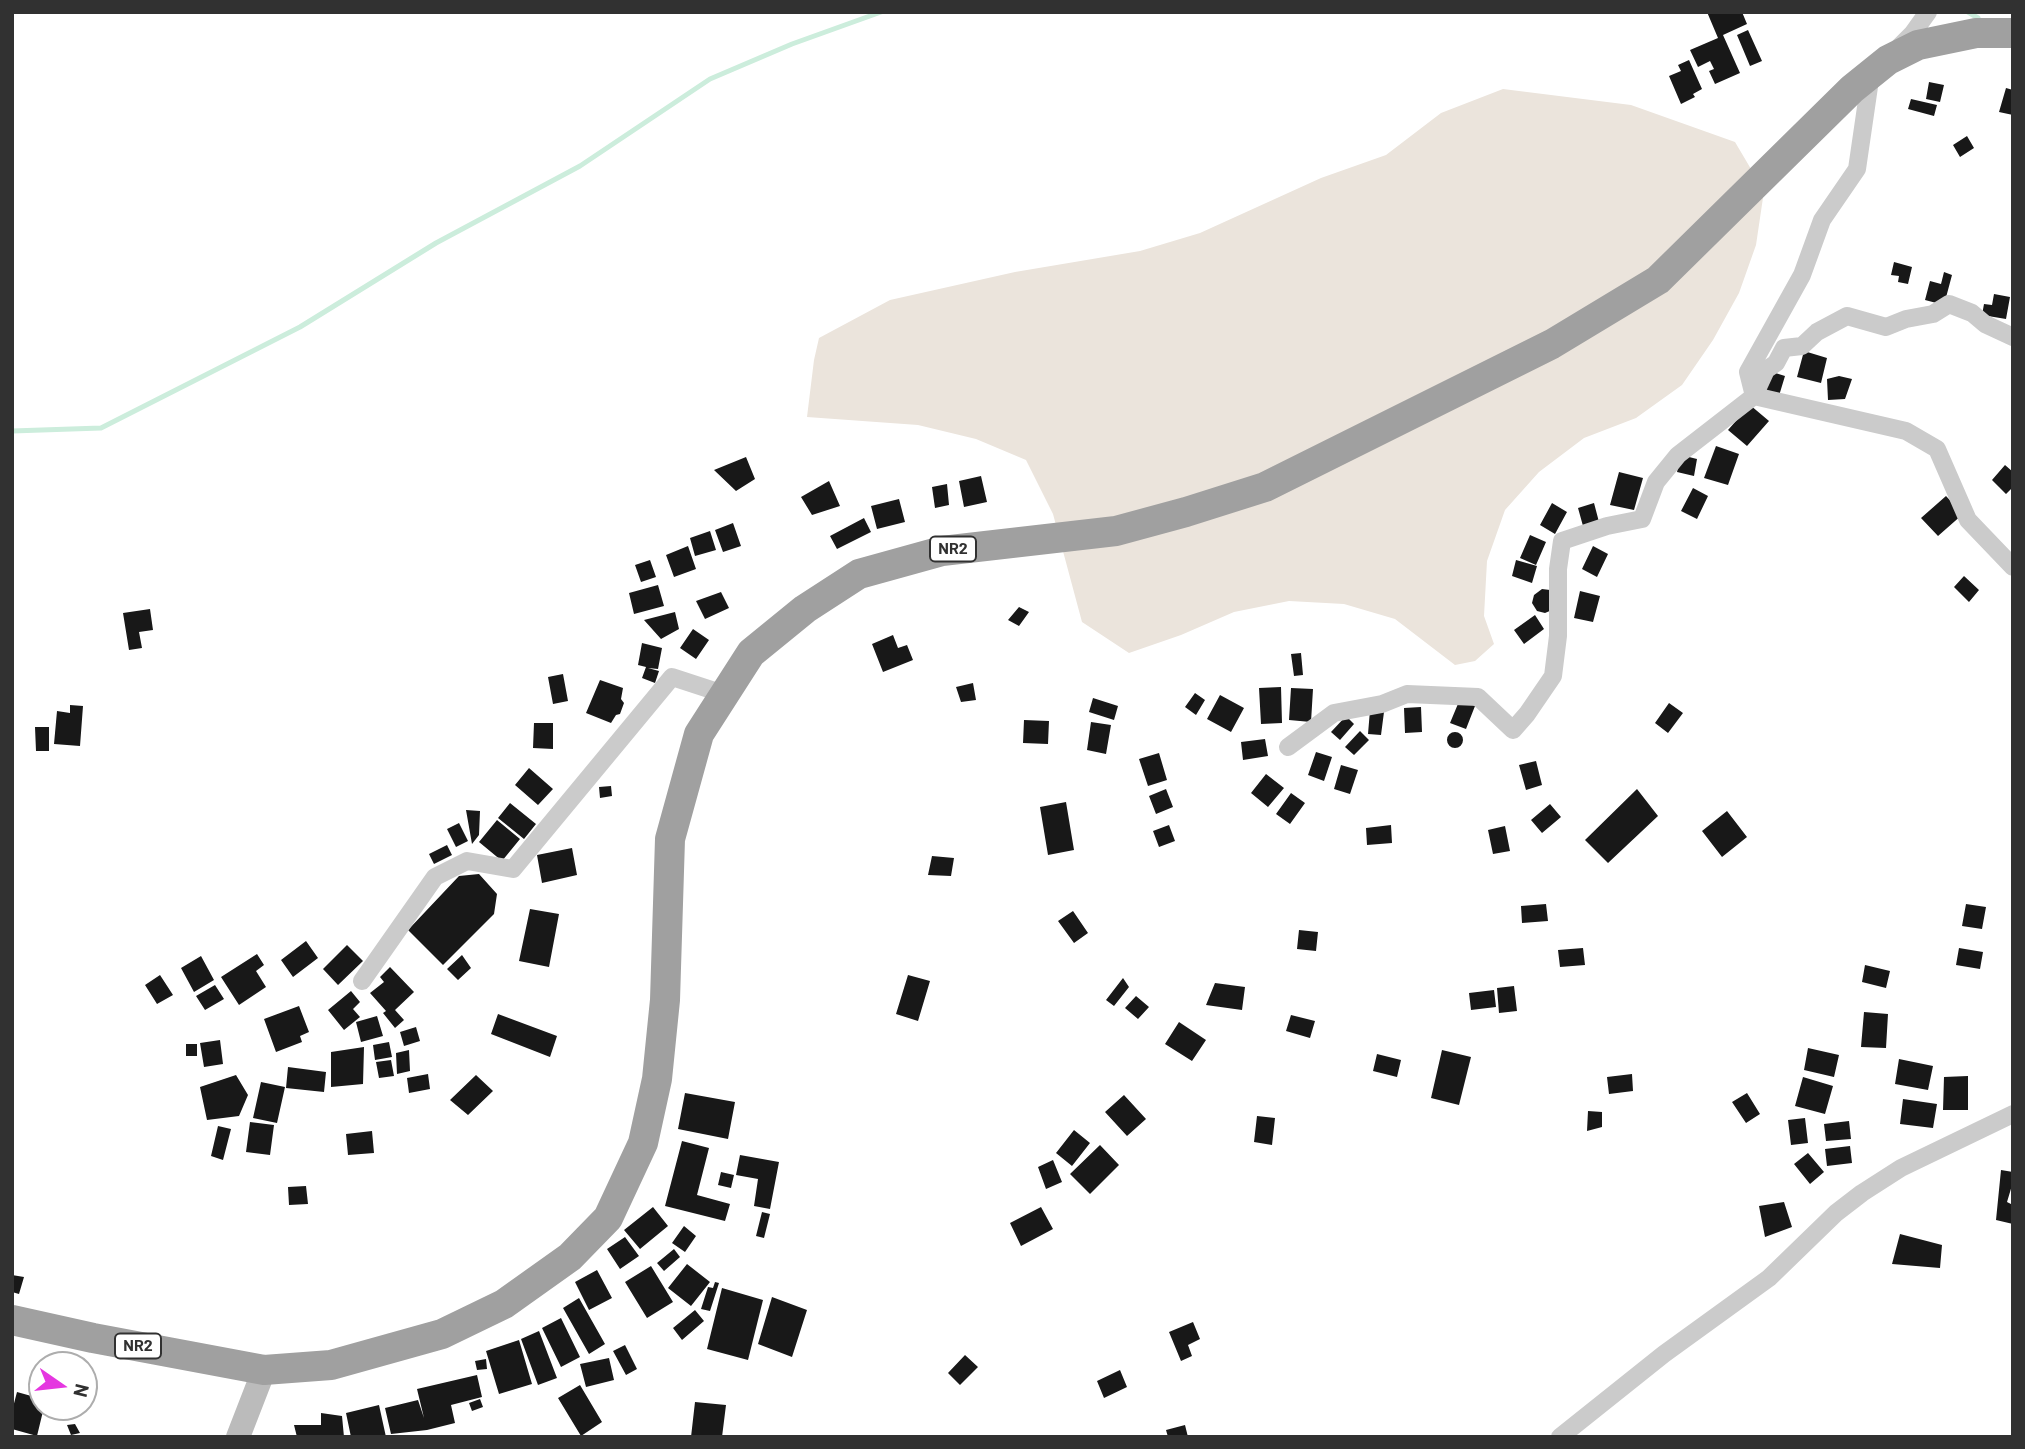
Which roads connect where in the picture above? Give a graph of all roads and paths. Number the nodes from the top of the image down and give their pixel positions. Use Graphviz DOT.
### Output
graph roads {
  1 [pos="1928,12"];
  2 [pos="2013,33"];
  3 [pos="1870,75"];
  4 [pos="2013,337"];
  5 [pos="1754,396"];
  6 [pos="2013,567"];
  7 [pos="724,694"];
  8 [pos="1288,747"];
  9 [pos="362,981"];
  10 [pos="2013,1114"];
  11 [pos="12,1320"];
  12 [pos="264,1370"];
  13 [pos="237,1437"];
  14 [pos="1560,1437"];
  1 -- 3 [label="street"];
  2 -- 3 [label="highway, NR2"];
  3 -- 5 [label="street"];
  3 -- 7 [label="highway, NR2"];
  4 -- 5 [label="street"];
  5 -- 6 [label="street"];
  5 -- 8 [label="street"];
  7 -- 9 [label="street"];
  7 -- 12 [label="highway, NR2"];
  10 -- 14 [label="street"];
  11 -- 12 [label="highway, NR2"];
  12 -- 13 [label="main road"];
}
